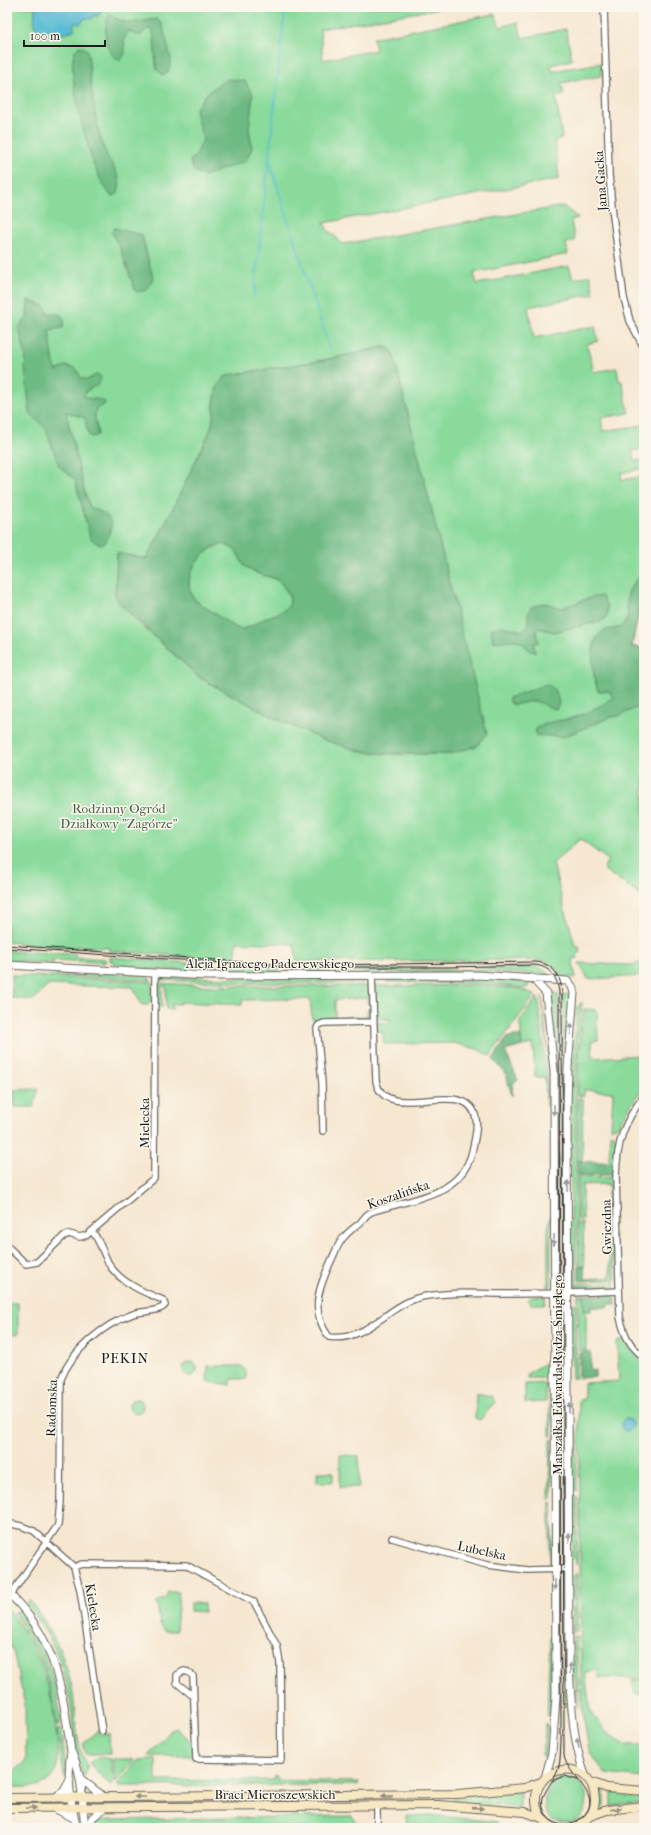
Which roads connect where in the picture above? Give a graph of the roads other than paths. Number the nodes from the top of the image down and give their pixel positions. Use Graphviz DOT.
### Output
graph roads {
  1 [pos="604,7"];
  2 [pos="644,348"];
  3 [pos="7,965"];
  4 [pos="155,973"];
  5 [pos="372,976"];
  6 [pos="532,978"];
  7 [pos="557,981"];
  8 [pos="546,993"];
  9 [pos="373,1022"];
  10 [pos="644,1096"];
  11 [pos="324,1131"];
  12 [pos="92,1231"];
  13 [pos="7,1246"];
  14 [pos="619,1291"];
  15 [pos="568,1293"];
  16 [pos="554,1294"];
  17 [pos="644,1357"];
  18 [pos="7,1523"];
  19 [pos="392,1538"];
  20 [pos="47,1543"];
  21 [pos="74,1567"];
  22 [pos="555,1569"];
  23 [pos="569,1569"];
  24 [pos="9,1594"];
  25 [pos="193,1696"];
  26 [pos="102,1731"];
  27 [pos="71,1751"];
  28 [pos="80,1779"];
  29 [pos="70,1780"];
  30 [pos="543,1780"];
  31 [pos="588,1781"];
  32 [pos="644,1791"];
  33 [pos="104,1797"];
  34 [pos="7,1798"];
  35 [pos="54,1798"];
  36 [pos="71,1798"];
  37 [pos="81,1798"];
  38 [pos="377,1805"];
  39 [pos="644,1806"];
  40 [pos="7,1808"];
  41 [pos="54,1808"];
  42 [pos="72,1808"];
  43 [pos="82,1808"];
  44 [pos="104,1808"];
  45 [pos="74,1818"];
  46 [pos="542,1818"];
  47 [pos="587,1821"];
  48 [pos="77,1828"];
  49 [pos="85,1828"];
  50 [pos="89,1828"];
  51 [pos="377,1828"];
  52 [pos="555,1828"];
  53 [pos="575,1828"];
  1 -- 2 [label="street, Jana Gacka"];
  3 -- 4 [label="street, Aleja Ignacego Paderewskiego"];
  4 -- 5 [label="street, Aleja Ignacego Paderewskiego"];
  4 -- 12 [label="street, Mielecka"];
  5 -- 6 [label="street, Aleja Ignacego Paderewskiego"];
  5 -- 9 [label="street, Koszalińska"];
  6 -- 7 [label="street, Marszałka Edwarda Rydza-Śmigłego"];
  6 -- 8 [label="street"];
  7 -- 8 [label="street"];
  15 -- 7 [label="street, Marszałka Edwarda Rydza-Śmigłego, one-way"];
  8 -- 16 [label="street, Marszałka Edwarda Rydza-Śmigłego, one-way"];
  9 -- 11 [label="street"];
  9 -- 16 [label="street, Koszalińska"];
  10 -- 14 [label="street, Gwiezdna"];
  12 -- 13 [label="street, Mielecka"];
  12 -- 20 [label="street, Radomska"];
  14 -- 15 [label="street, Koszalińska"];
  14 -- 17 [label="street, Gwiezdna"];
  15 -- 16 [label="street, Koszalińska"];
  23 -- 15 [label="street, Marszałka Edwarda Rydza-Śmigłego, one-way"];
  16 -- 22 [label="street, Marszałka Edwarda Rydza-Śmigłego"];
  18 -- 20 [label="street"];
  19 -- 22 [label="street, Lubelska"];
  20 -- 21 [label="street"];
  20 -- 24 [label="street, Radomska"];
  21 -- 25 [label="street"];
  21 -- 26 [label="street, Kielecka"];
  22 -- 23 [label="street, Lubelska"];
  22 -- 30 [label="street, Marszałka Edwarda Rydza-Śmigłego, one-way"];
  31 -- 23 [label="street, Marszałka Edwarda Rydza-Śmigłego, one-way"];
  24 -- 27 [label="street"];
  25 -- 25 [label="street"];
  27 -- 28 [label="street"];
  27 -- 29 [label="street"];
  28 -- 33 [label="street"];
  28 -- 37 [label="street"];
  29 -- 35 [label="street"];
  29 -- 36 [label="street"];
  30 -- 31 [label="main road, Braci Mieroszewskich"];
  30 -- 33 [label="main road, Braci Mieroszewskich, one-way"];
  30 -- 46 [label="main road"];
  31 -- 32 [label="main road, Braci Mieroszewskich"];
  31 -- 47 [label="main road"];
  33 -- 37 [label="main road, Braci Mieroszewskich"];
  34 -- 35 [label="main road, Braci Mieroszewskich"];
  35 -- 36 [label="main road, Braci Mieroszewskich"];
  36 -- 37 [label="main road, Braci Mieroszewskich"];
  36 -- 42 [label="street"];
  37 -- 43 [label="street"];
  38 -- 44 [label="main road, Braci Mieroszewskich"];
  38 -- 46 [label="main road, Braci Mieroszewskich, one-way"];
  38 -- 51 [label="street"];
  47 -- 39 [label="main road, one-way"];
  40 -- 41 [label="main road, Braci Mieroszewskich, one-way"];
  41 -- 42 [label="main road, Braci Mieroszewskich"];
  41 -- 45 [label="street"];
  42 -- 43 [label="main road, Braci Mieroszewskich"];
  42 -- 45 [label="street"];
  43 -- 44 [label="main road, Braci Mieroszewskich"];
  43 -- 49 [label="street"];
  44 -- 50 [label="street"];
  45 -- 48 [label="street"];
  46 -- 52 [label="main road, Braci Mieroszewskich"];
  47 -- 53 [label="main road"];
}
